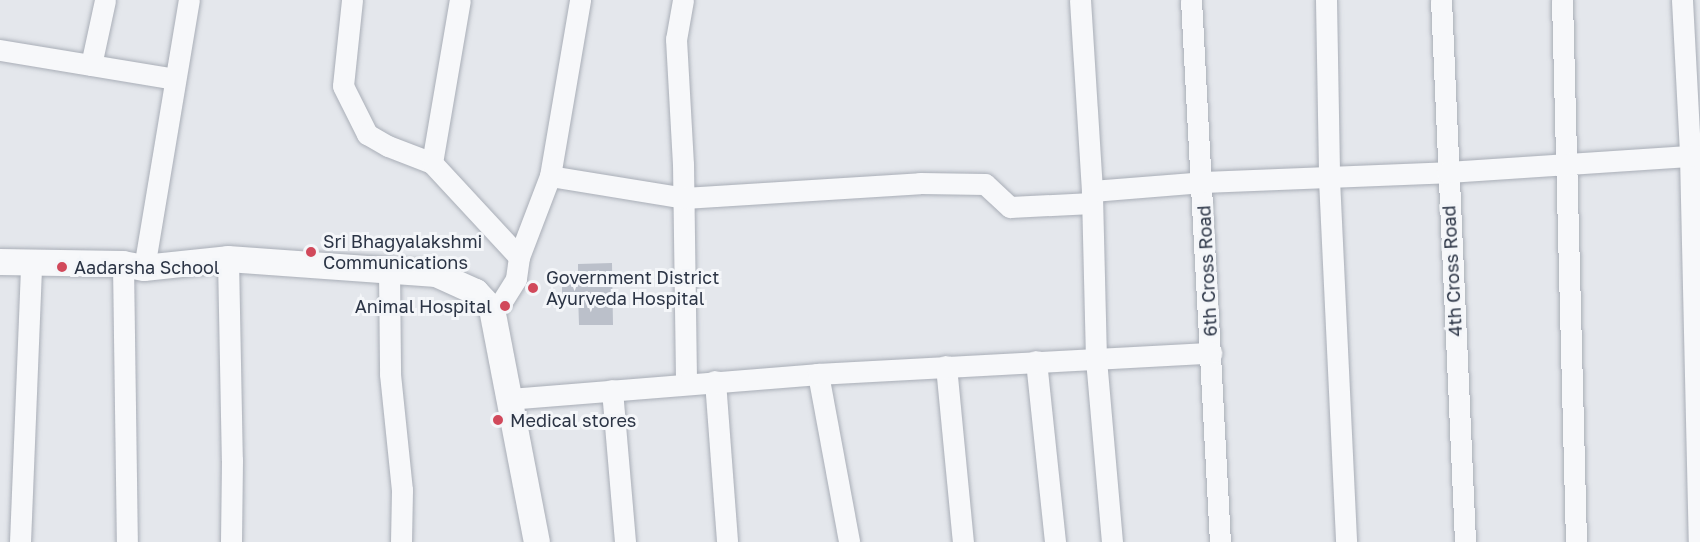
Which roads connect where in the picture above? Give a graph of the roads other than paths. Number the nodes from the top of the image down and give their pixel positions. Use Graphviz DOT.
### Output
graph roads {
  1 [pos="105,0"];
  2 [pos="189,0"];
  3 [pos="352,0"];
  4 [pos="460,0"];
  5 [pos="580,0"];
  6 [pos="683,0"];
  7 [pos="1080,0"];
  8 [pos="1191,0"];
  9 [pos="1326,0"];
  10 [pos="1441,0"];
  11 [pos="1562,0"];
  12 [pos="1682,0"];
  13 [pos="0,50"];
  14 [pos="91,65"];
  15 [pos="175,79"];
  16 [pos="1695,155"];
  17 [pos="432,163"];
  18 [pos="1568,163"];
  19 [pos="1447,172"];
  20 [pos="550,176"];
  21 [pos="1329,178"];
  22 [pos="1203,182"];
  23 [pos="1092,197"];
  24 [pos="684,198"];
  25 [pos="519,257"];
  26 [pos="228,260"];
  27 [pos="0,262"];
  28 [pos="31,264"];
  29 [pos="134,266"];
  30 [pos="388,270"];
  31 [pos="492,309"];
  32 [pos="1211,353"];
  33 [pos="1096,359"];
  34 [pos="1036,361"];
  35 [pos="946,366"];
  36 [pos="818,374"];
  37 [pos="715,381"];
  38 [pos="686,384"];
  39 [pos="612,390"];
  40 [pos="508,399"];
  41 [pos="21,542"];
  42 [pos="127,542"];
  43 [pos="231,542"];
  44 [pos="401,542"];
  45 [pos="537,542"];
  46 [pos="625,542"];
  47 [pos="727,542"];
  48 [pos="849,542"];
  49 [pos="963,542"];
  50 [pos="1055,542"];
  51 [pos="1112,542"];
  52 [pos="1220,542"];
  53 [pos="1346,542"];
  54 [pos="1465,542"];
  55 [pos="1576,542"];
  56 [pos="1699,542"];
  1 -- 14 [label="street"];
  2 -- 15 [label="street"];
  3 -- 17 [label="street"];
  4 -- 17 [label="street"];
  5 -- 20 [label="street"];
  6 -- 24 [label="street"];
  7 -- 23 [label="street"];
  8 -- 22 [label="street, 6th Cross Road"];
  9 -- 21 [label="street"];
  10 -- 19 [label="street, 4th Cross Road"];
  11 -- 18 [label="street"];
  12 -- 16 [label="street"];
  13 -- 14 [label="street"];
  14 -- 15 [label="street"];
  15 -- 29 [label="street"];
  16 -- 18 [label="street"];
  16 -- 56 [label="street"];
  17 -- 25 [label="street"];
  18 -- 19 [label="street"];
  18 -- 55 [label="street"];
  19 -- 21 [label="street"];
  19 -- 54 [label="street, 4th Cross Road"];
  20 -- 24 [label="street"];
  20 -- 25 [label="street"];
  21 -- 22 [label="street"];
  21 -- 53 [label="street"];
  22 -- 23 [label="street"];
  22 -- 32 [label="street, 6th Cross Road"];
  23 -- 24 [label="street"];
  23 -- 33 [label="street"];
  24 -- 38 [label="street"];
  25 -- 31 [label="street"];
  26 -- 29 [label="street"];
  26 -- 30 [label="street"];
  26 -- 43 [label="street"];
  27 -- 28 [label="street"];
  28 -- 29 [label="street"];
  28 -- 41 [label="street"];
  29 -- 42 [label="street"];
  30 -- 31 [label="street"];
  30 -- 44 [label="street"];
  31 -- 40 [label="street"];
  32 -- 33 [label="street"];
  32 -- 52 [label="street, 6th Cross Road"];
  33 -- 34 [label="street"];
  33 -- 51 [label="street"];
  34 -- 35 [label="street"];
  34 -- 50 [label="street"];
  35 -- 36 [label="street"];
  35 -- 49 [label="street"];
  36 -- 37 [label="street"];
  36 -- 48 [label="street"];
  37 -- 38 [label="street"];
  37 -- 47 [label="street"];
  38 -- 39 [label="street"];
  39 -- 40 [label="street"];
  39 -- 46 [label="street"];
  40 -- 45 [label="street"];
}
